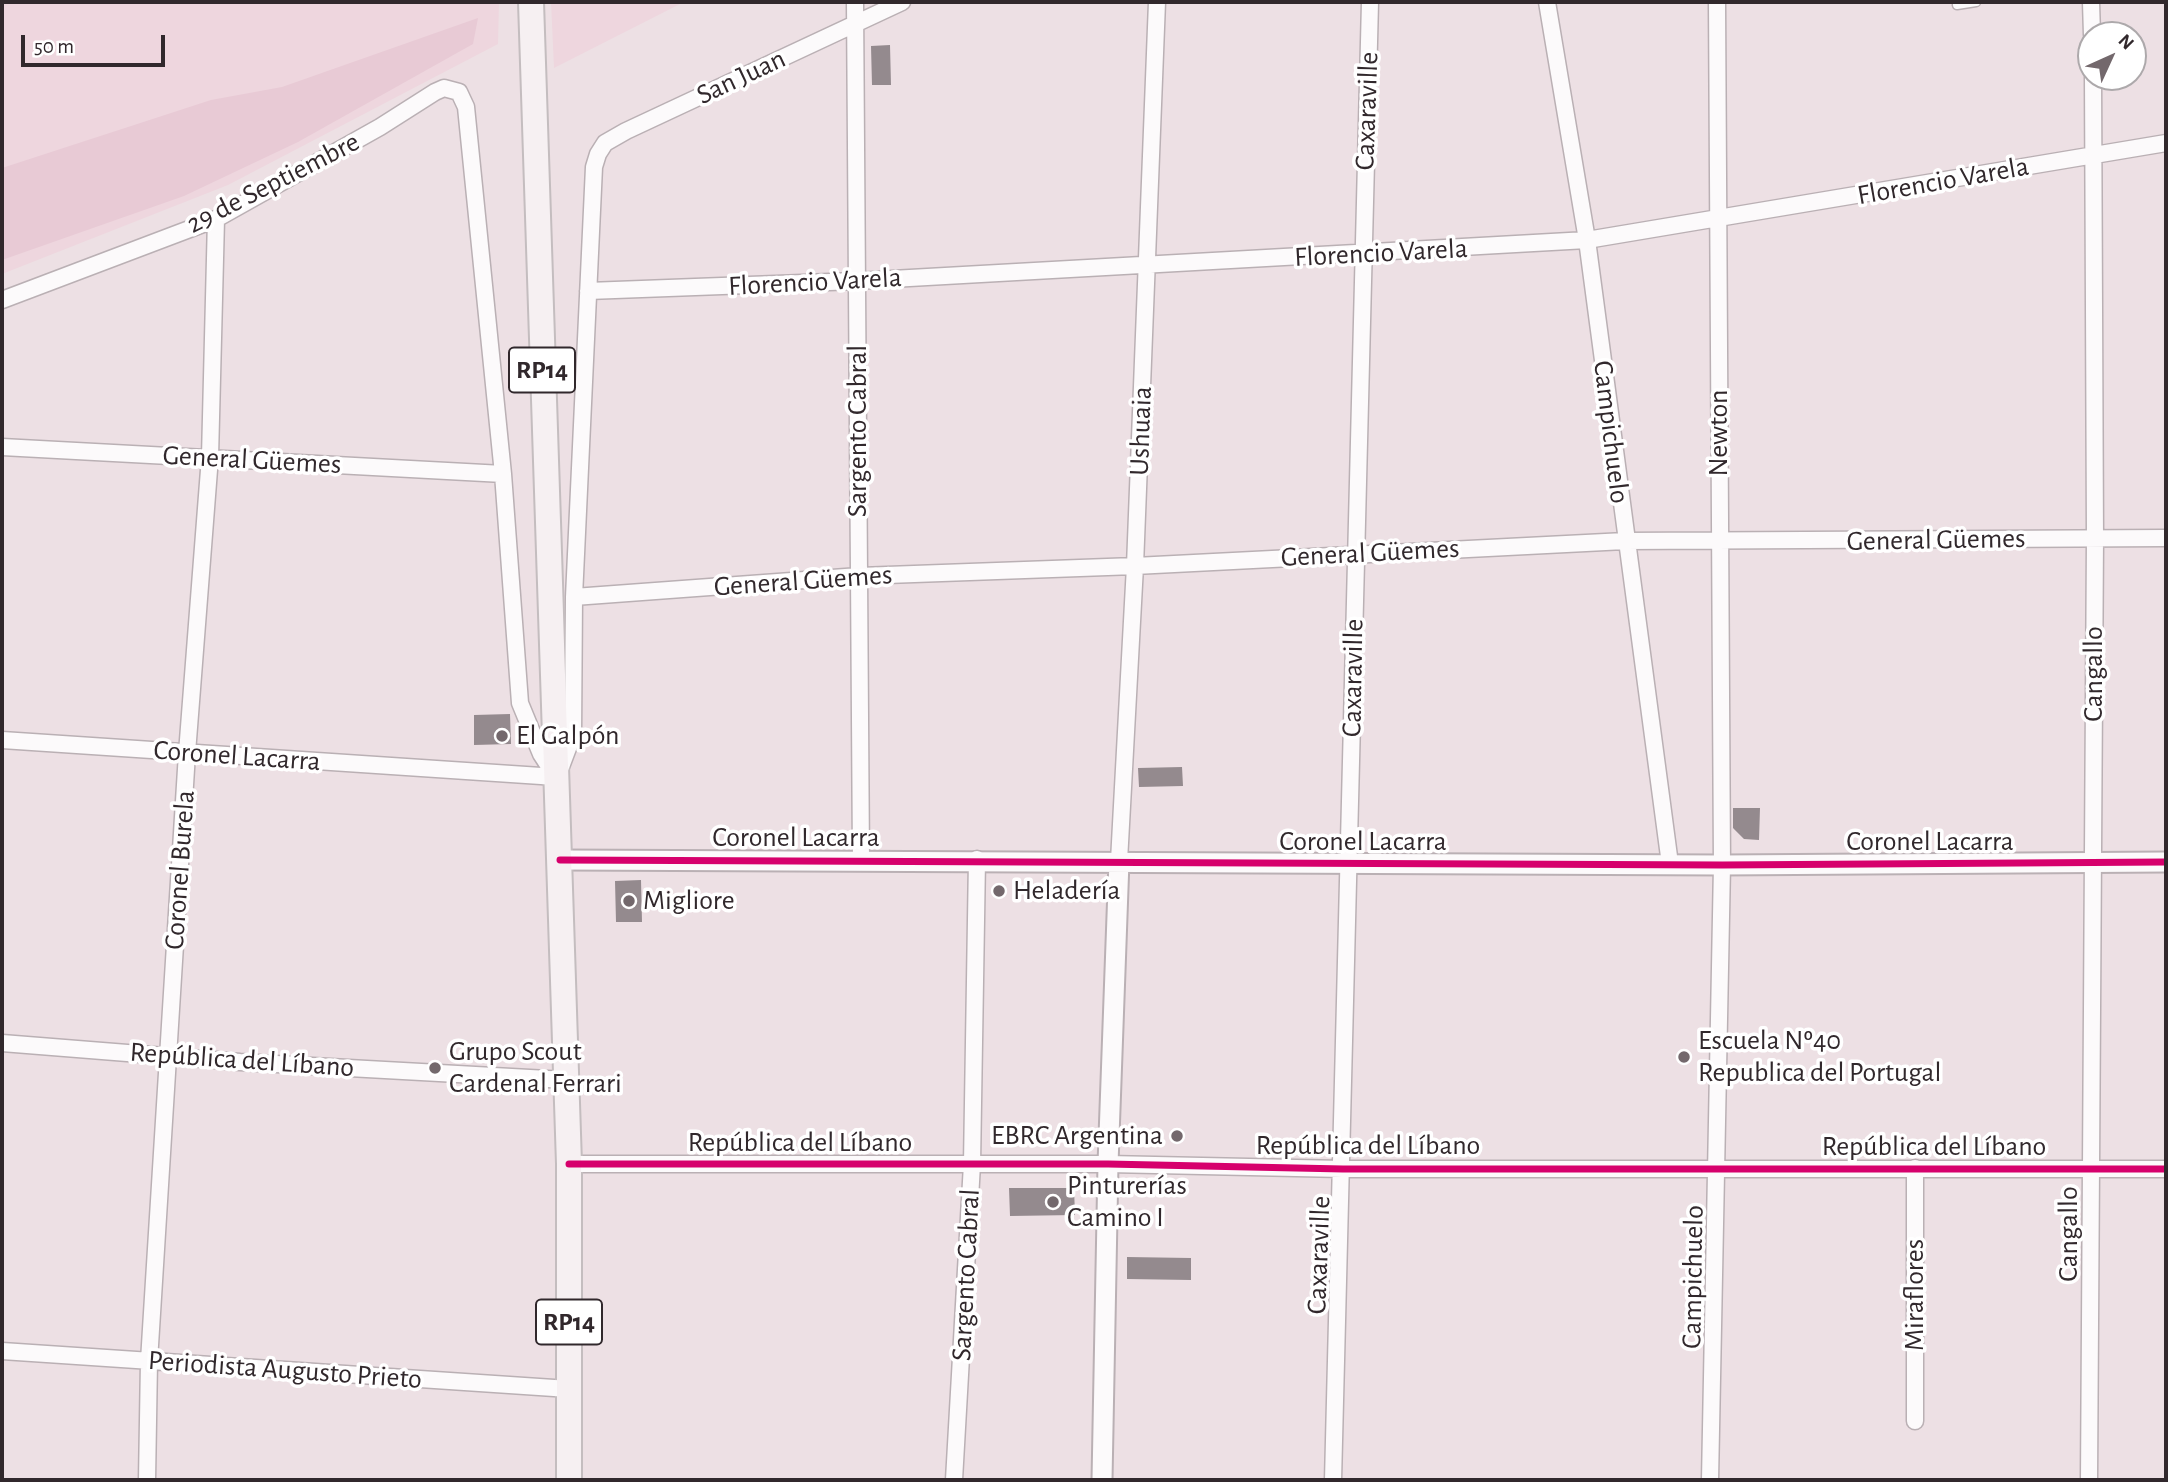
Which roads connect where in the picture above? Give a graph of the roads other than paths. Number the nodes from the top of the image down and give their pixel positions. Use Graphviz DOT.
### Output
graph roads {
  1 [pos="531,2"];
  2 [pos="855,2"];
  3 [pos="902,2"];
  4 [pos="1157,2"];
  5 [pos="1370,2"];
  6 [pos="1547,2"];
  7 [pos="1717,2"];
  8 [pos="1976,2"];
  9 [pos="2091,2"];
  10 [pos="1957,5"];
  11 [pos="2092,21"];
  12 [pos="856,24"];
  13 [pos="2092,91"];
  14 [pos="2166,143"];
  15 [pos="2094,155"];
  16 [pos="1720,218"];
  17 [pos="216,219"];
  18 [pos="1587,240"];
  19 [pos="1363,254"];
  20 [pos="1148,265"];
  21 [pos="856,281"];
  22 [pos="588,291"];
  23 [pos="2,300"];
  24 [pos="2,447"];
  25 [pos="210,457"];
  26 [pos="503,474"];
  27 [pos="2095,538"];
  28 [pos="2166,538"];
  29 [pos="1625,541"];
  30 [pos="1718,542"];
  31 [pos="1355,553"];
  32 [pos="1135,565"];
  33 [pos="859,576"];
  34 [pos="574,597"];
  35 [pos="2,740"];
  36 [pos="187,753"];
  37 [pos="556,777"];
  38 [pos="861,859"];
  39 [pos="977,859"];
  40 [pos="560,860"];
  41 [pos="1119,861"];
  42 [pos="2094,862"];
  43 [pos="2166,862"];
  44 [pos="1350,863"];
  45 [pos="1670,864"];
  46 [pos="1722,864"];
  47 [pos="2,1043"];
  48 [pos="168,1055"];
  49 [pos="566,1080"];
  50 [pos="569,1164"];
  51 [pos="972,1164"];
  52 [pos="1108,1164"];
  53 [pos="1716,1167"];
  54 [pos="1915,1168"];
  55 [pos="1343,1169"];
  56 [pos="2091,1169"];
  57 [pos="2166,1169"];
  58 [pos="2,1351"];
  59 [pos="149,1361"];
  60 [pos="569,1389"];
  61 [pos="1915,1421"];
  62 [pos="147,1480"];
  63 [pos="569,1480"];
  64 [pos="954,1480"];
  65 [pos="1102,1480"];
  66 [pos="1333,1480"];
  67 [pos="1710,1480"];
  68 [pos="2090,1480"];
  1 -- 37 [label="main road, RP14"];
  2 -- 12 [label="street, Sargento Cabral"];
  3 -- 12 [label="street, San Juan"];
  4 -- 20 [label="street, Ushuaia"];
  5 -- 19 [label="street, Caxaraville"];
  6 -- 18 [label="street, Campichuelo"];
  7 -- 16 [label="street, Newton"];
  8 -- 10 [label="lane"];
  9 -- 11 [label="street"];
  12 -- 21 [label="street, Sargento Cabral"];
  12 -- 22 [label="street, San Juan"];
  13 -- 15 [label="street, Cangallo"];
  14 -- 15 [label="street, Florencio Varela"];
  15 -- 16 [label="street, Florencio Varela"];
  15 -- 27 [label="street, Cangallo"];
  16 -- 18 [label="street, Florencio Varela"];
  16 -- 30 [label="street, Newton"];
  17 -- 23 [label="street, 29 de Septiembre"];
  17 -- 25 [label="street, Coronel Burela"];
  17 -- 26 [label="street, 29 de Septiembre"];
  18 -- 19 [label="street, Florencio Varela"];
  18 -- 29 [label="street, Campichuelo"];
  19 -- 20 [label="street, Florencio Varela"];
  19 -- 31 [label="street, Caxaraville"];
  20 -- 21 [label="street, Florencio Varela"];
  20 -- 32 [label="street, Ushuaia"];
  21 -- 22 [label="street, Florencio Varela"];
  21 -- 33 [label="street, Sargento Cabral"];
  22 -- 34 [label="street"];
  24 -- 25 [label="street, General Güemes"];
  25 -- 26 [label="street, General Güemes"];
  25 -- 36 [label="street, Coronel Burela"];
  26 -- 37 [label="street"];
  27 -- 28 [label="street, General Güemes"];
  27 -- 30 [label="street, General Güemes"];
  27 -- 42 [label="street, Cangallo"];
  29 -- 30 [label="street, General Güemes"];
  29 -- 31 [label="street, General Güemes"];
  29 -- 45 [label="street, Campichuelo"];
  30 -- 46 [label="street, Newton"];
  31 -- 32 [label="street, General Güemes"];
  31 -- 44 [label="street, Caxaraville"];
  32 -- 33 [label="street, General Güemes"];
  32 -- 41 [label="street, Ushuaia"];
  33 -- 34 [label="street, General Güemes"];
  33 -- 38 [label="street, Sargento Cabral"];
  34 -- 37 [label="street"];
  35 -- 36 [label="street, Coronel Lacarra"];
  36 -- 37 [label="street, Coronel Lacarra"];
  36 -- 48 [label="street, Coronel Burela"];
  37 -- 40 [label="main road, RP14"];
  38 -- 39 [label="street, Coronel Lacarra"];
  38 -- 40 [label="street, Coronel Lacarra"];
  39 -- 41 [label="street, Coronel Lacarra"];
  39 -- 51 [label="street, Sargento Cabral"];
  40 -- 49 [label="main road, RP14"];
  41 -- 44 [label="street, Coronel Lacarra"];
  41 -- 52 [label="street"];
  42 -- 43 [label="street, Coronel Lacarra"];
  42 -- 46 [label="street, Coronel Lacarra"];
  42 -- 56 [label="street, Cangallo"];
  44 -- 45 [label="street, Coronel Lacarra"];
  44 -- 55 [label="street, Caxaraville"];
  45 -- 46 [label="street, Coronel Lacarra"];
  46 -- 53 [label="street, Campichuelo"];
  47 -- 48 [label="street, República del Líbano"];
  48 -- 49 [label="street, República del Líbano"];
  48 -- 59 [label="street, Coronel Burela"];
  49 -- 50 [label="main road, RP14"];
  50 -- 51 [label="street, República del Líbano"];
  50 -- 60 [label="main road, RP14"];
  51 -- 52 [label="street, República del Líbano"];
  51 -- 64 [label="street, Sargento Cabral"];
  52 -- 55 [label="street, República del Líbano"];
  52 -- 65 [label="street"];
  53 -- 54 [label="street, República del Líbano"];
  53 -- 55 [label="street, República del Líbano"];
  53 -- 67 [label="street, Campichuelo"];
  54 -- 56 [label="street, República del Líbano"];
  54 -- 61 [label="street, Miraflores"];
  55 -- 66 [label="street, Caxaraville"];
  56 -- 57 [label="street, República del Líbano"];
  56 -- 68 [label="street, Cangallo"];
  58 -- 59 [label="street, Periodista Augusto Prieto"];
  59 -- 60 [label="street, Periodista Augusto Prieto"];
  59 -- 62 [label="street, Coronel Burela"];
  60 -- 63 [label="main road, RP14"];
}
